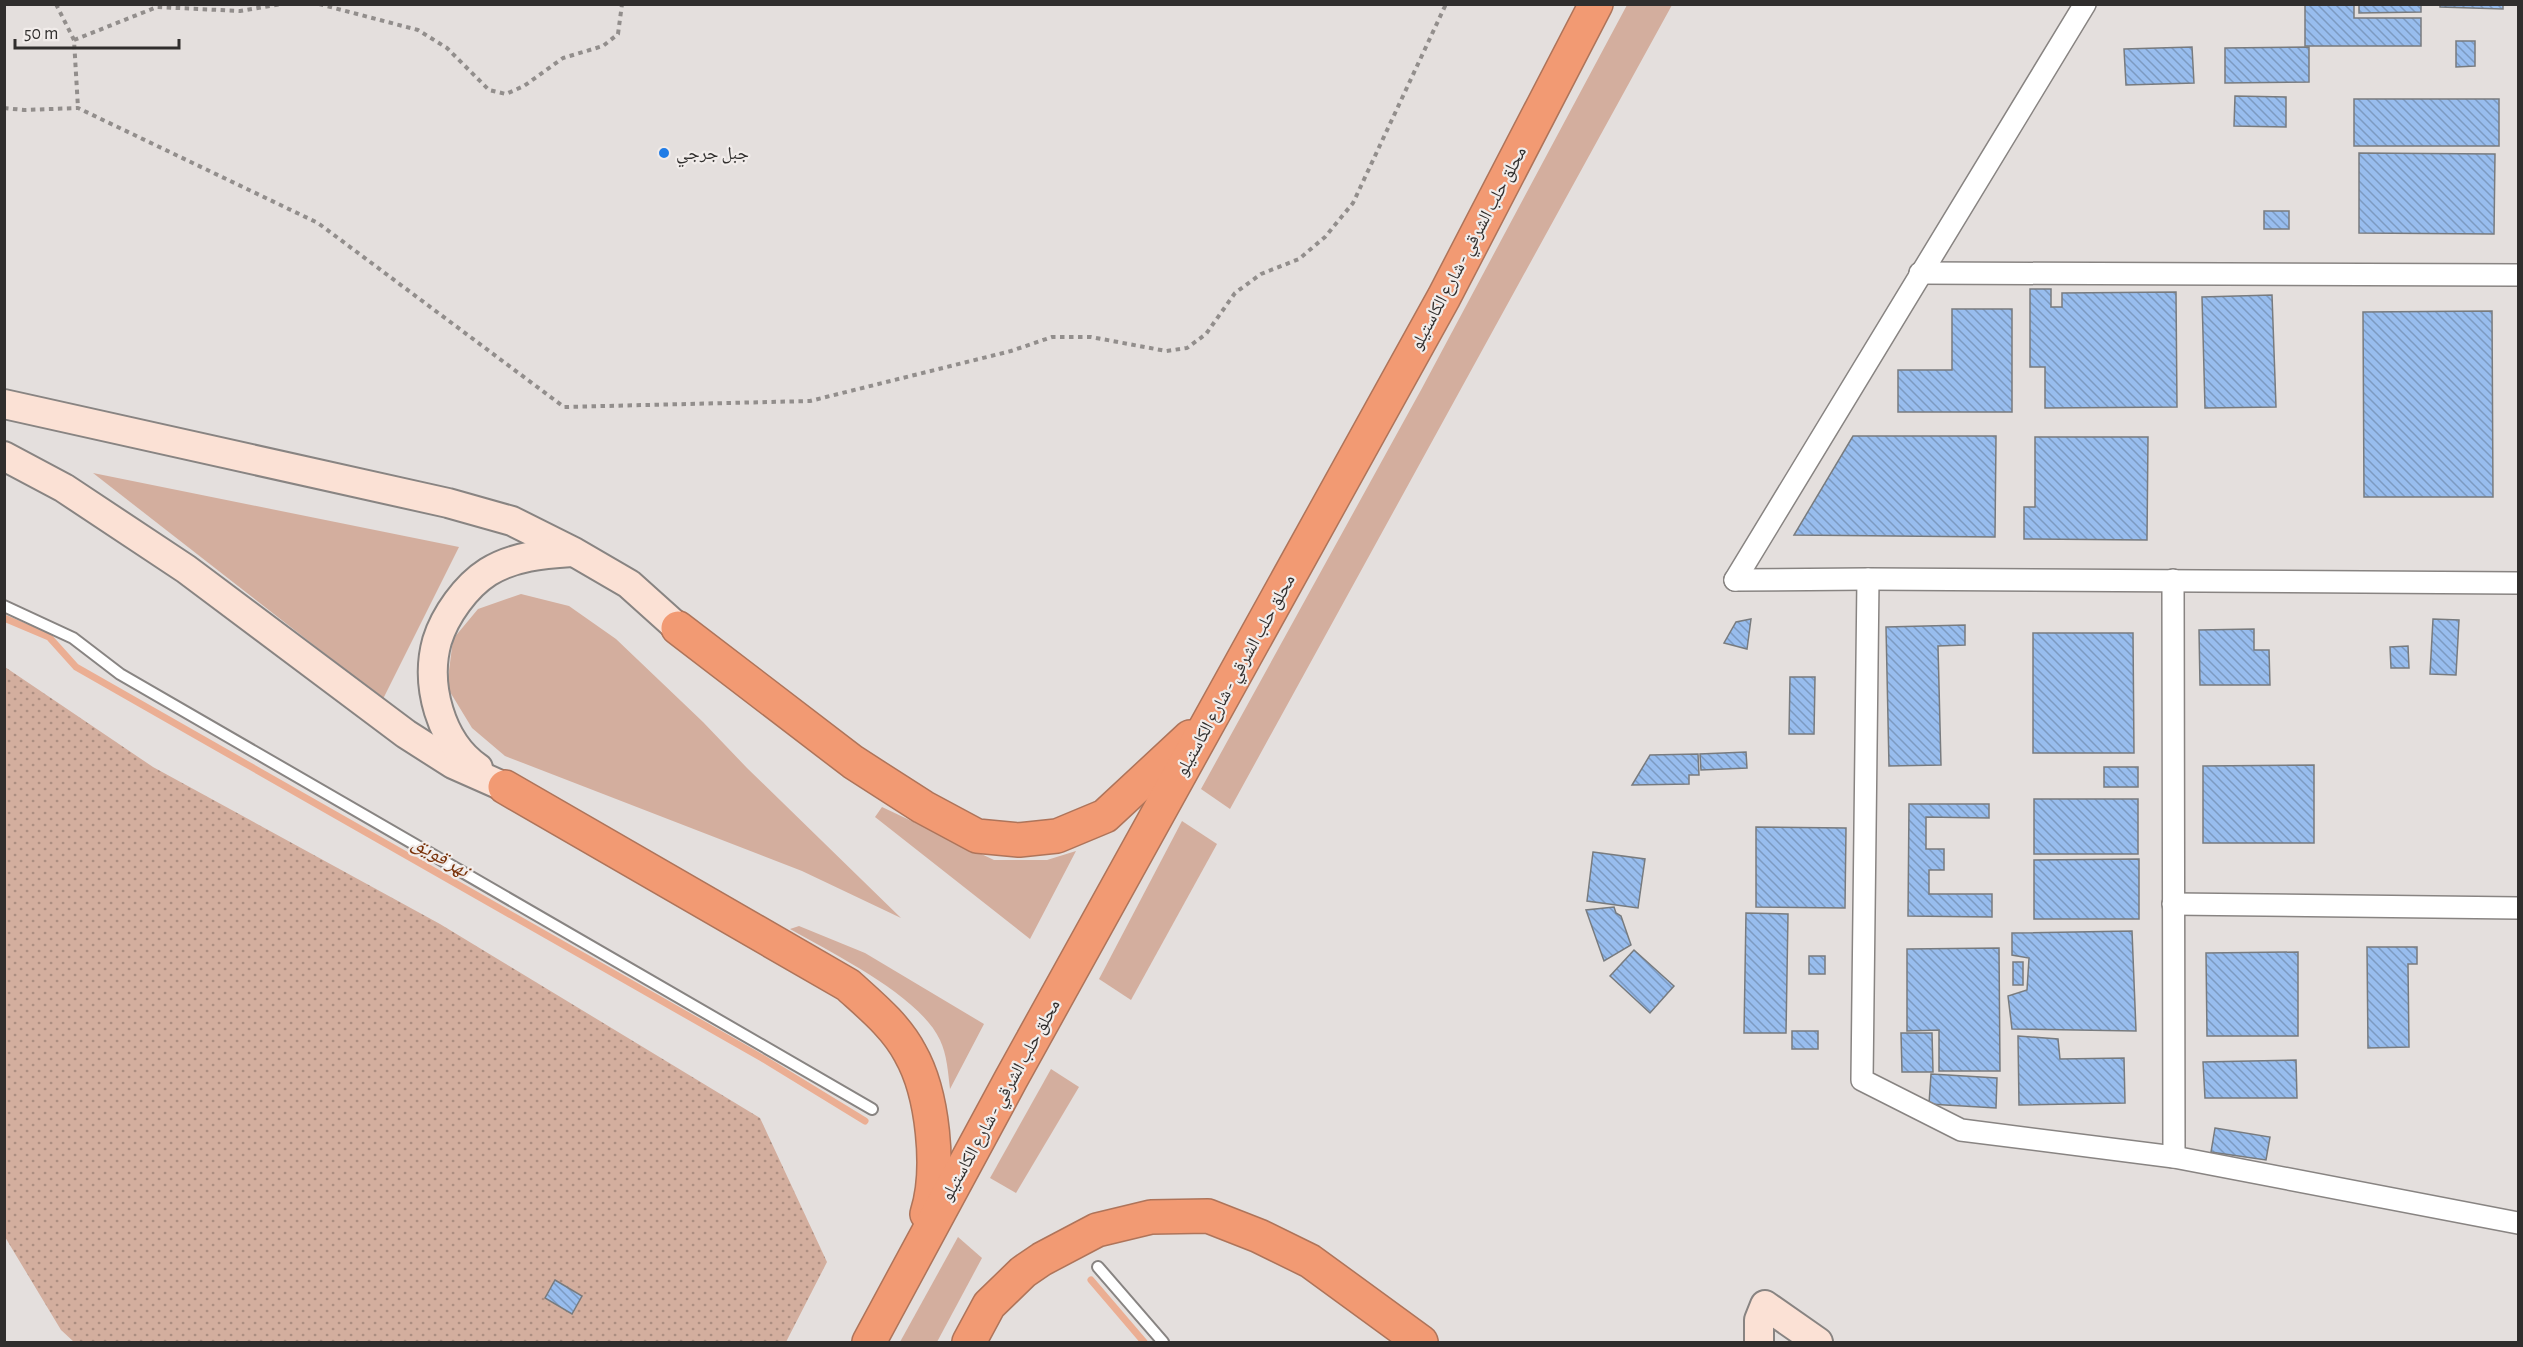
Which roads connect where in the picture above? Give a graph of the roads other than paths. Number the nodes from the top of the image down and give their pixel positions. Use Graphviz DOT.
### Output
graph roads {
  1 [pos="1596,4"];
  2 [pos="2085,4"];
  3 [pos="1920,273"];
  4 [pos="2518,275"];
  5 [pos="4,404"];
  6 [pos="4,456"];
  7 [pos="573,552"];
  8 [pos="1868,579"];
  9 [pos="2173,580"];
  10 [pos="2518,583"];
  11 [pos="4,606"];
  12 [pos="678,628"];
  13 [pos="1213,715"];
  14 [pos="505,787"];
  15 [pos="2173,904"];
  16 [pos="2518,908"];
  17 [pos="872,1109"];
  18 [pos="2174,1157"];
  19 [pos="2518,1223"];
  20 [pos="914,1258"];
  21 [pos="1098,1267"];
  22 [pos="869,1342"];
  23 [pos="969,1342"];
  24 [pos="1163,1342"];
  25 [pos="1421,1342"];
  26 [pos="1759,1342"];
  27 [pos="1818,1342"];
  1 -- 13 [label="highway, محلق حلب الشرقي - شارع الكاستيلو"];
  2 -- 3 [label="street"];
  3 -- 4 [label="street"];
  3 -- 8 [label="street"];
  5 -- 7 [label="main road"];
  6 -- 14 [label="main road"];
  7 -- 12 [label="main road"];
  7 -- 14 [label="main road"];
  8 -- 9 [label="street"];
  8 -- 18 [label="street"];
  9 -- 10 [label="street"];
  9 -- 15 [label="street"];
  11 -- 17 [label="lane"];
  12 -- 13 [label="highway"];
  13 -- 20 [label="highway, محلق حلب الشرقي - شارع الكاستيلو"];
  14 -- 20 [label="highway"];
  15 -- 16 [label="street"];
  15 -- 18 [label="street"];
  18 -- 19 [label="street"];
  20 -- 22 [label="highway, محلق حلب الشرقي - شارع الكاستيلو"];
  21 -- 24 [label="lane"];
  23 -- 25 [label="highway"];
  26 -- 27 [label="main road"];
}
